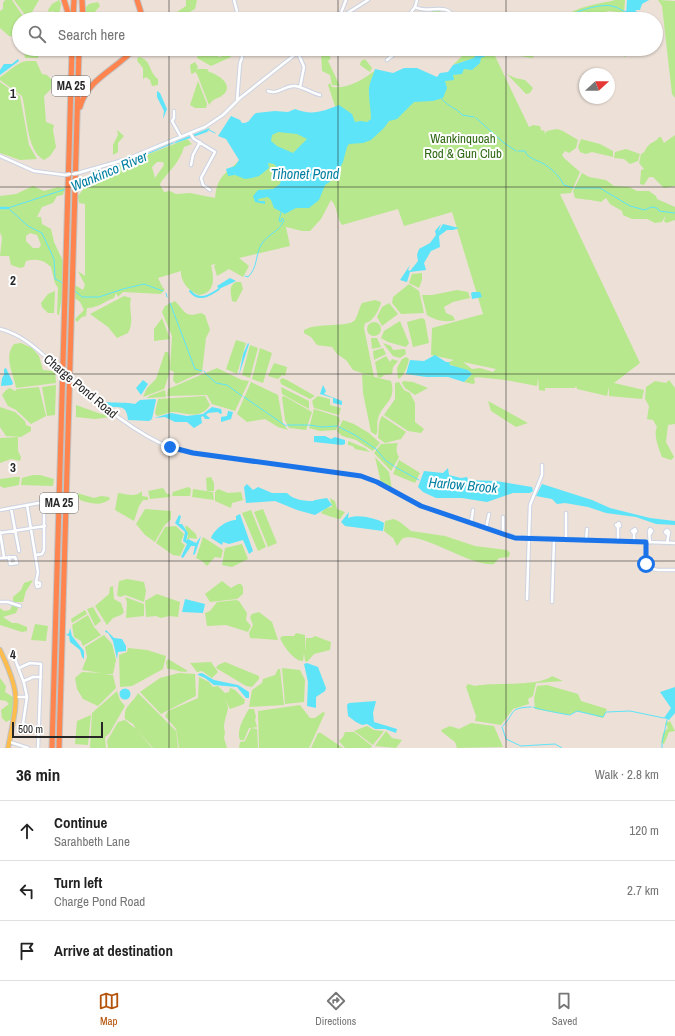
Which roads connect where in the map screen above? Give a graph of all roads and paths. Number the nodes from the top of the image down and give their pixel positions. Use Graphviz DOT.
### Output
graph roads {
  1 [pos="64,0"];
  2 [pos="74,0"];
  3 [pos="81,0"];
  4 [pos="135,0"];
  5 [pos="234,0"];
  6 [pos="346,0"];
  7 [pos="368,0"];
  8 [pos="417,0"];
  9 [pos="415,7"];
  10 [pos="68,12"];
  11 [pos="73,12"];
  12 [pos="81,12"];
  13 [pos="138,12"];
  14 [pos="139,12"];
  15 [pos="237,12"];
  16 [pos="342,12"];
  17 [pos="350,12"];
  18 [pos="411,12"];
  19 [pos="451,12"];
  20 [pos="72,56"];
  21 [pos="79,56"];
  22 [pos="126,56"];
  23 [pos="242,56"];
  24 [pos="294,56"];
  25 [pos="299,56"];
  26 [pos="392,56"];
  27 [pos="387,60"];
  28 [pos="300,87"];
  29 [pos="268,91"];
  30 [pos="320,95"];
  31 [pos="237,101"];
  32 [pos="174,110"];
  33 [pos="78,117"];
  34 [pos="191,135"];
  35 [pos="181,137"];
  36 [pos="200,142"];
  37 [pos="0,156"];
  38 [pos="191,165"];
  39 [pos="210,190"];
  40 [pos="0,330"];
  41 [pos="542,464"];
  42 [pos="27,505"];
  43 [pos="11,508"];
  44 [pos="0,510"];
  45 [pos="473,510"];
  46 [pos="566,513"];
  47 [pos="489,514"];
  48 [pos="503,517"];
  49 [pos="471,523"];
  50 [pos="45,526"];
  51 [pos="31,528"];
  52 [pos="486,528"];
  53 [pos="618,528"];
  54 [pos="586,529"];
  55 [pos="15,531"];
  56 [pos="0,533"];
  57 [pos="634,533"];
  58 [pos="502,534"];
  59 [pos="650,534"];
  60 [pos="667,534"];
  61 [pos="529,539"];
  62 [pos="554,540"];
  63 [pos="566,540"];
  64 [pos="586,541"];
  65 [pos="618,542"];
  66 [pos="634,542"];
  67 [pos="646,542"];
  68 [pos="650,542"];
  69 [pos="667,543"];
  70 [pos="675,543"];
  71 [pos="19,552"];
  72 [pos="36,555"];
  73 [pos="4,557"];
  74 [pos="8,557"];
  75 [pos="0,558"];
  76 [pos="675,570"];
  77 [pos="36,582"];
  78 [pos="527,599"];
  79 [pos="0,602"];
  80 [pos="552,602"];
  81 [pos="20,606"];
  82 [pos="0,650"];
  83 [pos="15,659"];
  84 [pos="19,668"];
  85 [pos="41,677"];
  86 [pos="24,681"];
  87 [pos="17,697"];
  88 [pos="27,697"];
  89 [pos="39,730"];
  90 [pos="9,742"];
  91 [pos="8,748"];
  92 [pos="28,748"];
  93 [pos="38,748"];
  94 [pos="52,748"];
  95 [pos="59,748"];
  1 -- 10 [label="highway"];
  2 -- 11 [label="highway"];
  3 -- 12 [label="highway"];
  4 -- 13 [label="highway"];
  4 -- 14 [label="highway"];
  5 -- 15 [label="street"];
  6 -- 16 [label="street"];
  7 -- 17 [label="street"];
  8 -- 9 [label="street"];
  9 -- 18 [label="street"];
  9 -- 19 [label="street"];
  20 -- 94 [label="highway, MA 25"];
  21 -- 33 [label="highway, MA 25"];
  22 -- 33 [label="highway"];
  23 -- 31 [label="street"];
  24 -- 31 [label="street"];
  25 -- 28 [label="street"];
  26 -- 27 [label="street"];
  28 -- 29 [label="street"];
  28 -- 30 [label="street"];
  31 -- 34 [label="street"];
  32 -- 35 [label="street"];
  33 -- 95 [label="highway, MA 25"];
  34 -- 35 [label="street"];
  34 -- 36 [label="street"];
  35 -- 37 [label="street, bridge"];
  36 -- 38 [label="street"];
  36 -- 39 [label="street"];
  40 -- 49 [label="street, Charge Pond Road, bridge"];
  41 -- 61 [label="street"];
  42 -- 43 [label="street"];
  42 -- 50 [label="street"];
  42 -- 51 [label="street"];
  43 -- 44 [label="street"];
  43 -- 55 [label="street"];
  45 -- 49 [label="street"];
  46 -- 63 [label="street"];
  47 -- 52 [label="street"];
  48 -- 58 [label="street"];
  49 -- 52 [label="street, Charge Pond Road"];
  50 -- 51 [label="street"];
  50 -- 72 [label="street"];
  51 -- 55 [label="street"];
  51 -- 72 [label="street"];
  52 -- 58 [label="street, Charge Pond Road"];
  53 -- 65 [label="street"];
  54 -- 64 [label="street"];
  55 -- 56 [label="street"];
  55 -- 71 [label="street"];
  56 -- 73 [label="street"];
  57 -- 66 [label="street"];
  58 -- 61 [label="street, Charge Pond Road"];
  59 -- 68 [label="street"];
  60 -- 69 [label="street"];
  61 -- 62 [label="street, Charge Pond Road"];
  61 -- 78 [label="street"];
  62 -- 63 [label="street, Charge Pond Road"];
  62 -- 80 [label="street"];
  63 -- 64 [label="street, Charge Pond Road"];
  64 -- 65 [label="street, Charge Pond Road"];
  65 -- 66 [label="street, Charge Pond Road"];
  66 -- 67 [label="street, Charge Pond Road"];
  67 -- 68 [label="street, Charge Pond Road"];
  67 -- 76 [label="street"];
  68 -- 69 [label="street, Charge Pond Road"];
  69 -- 70 [label="street, Charge Pond Road"];
  72 -- 77 [label="street"];
  73 -- 74 [label="street"];
  73 -- 75 [label="street"];
  74 -- 74 [label="street"];
  79 -- 81 [label="street"];
  82 -- 87 [label="main road"];
  83 -- 84 [label="street"];
  84 -- 85 [label="street"];
  84 -- 86 [label="street"];
  85 -- 86 [label="street"];
  85 -- 89 [label="street"];
  86 -- 88 [label="street"];
  87 -- 88 [label="street"];
  87 -- 90 [label="main road"];
  88 -- 89 [label="street"];
  89 -- 93 [label="street"];
  90 -- 91 [label="main road"];
  90 -- 92 [label="street"];
}
